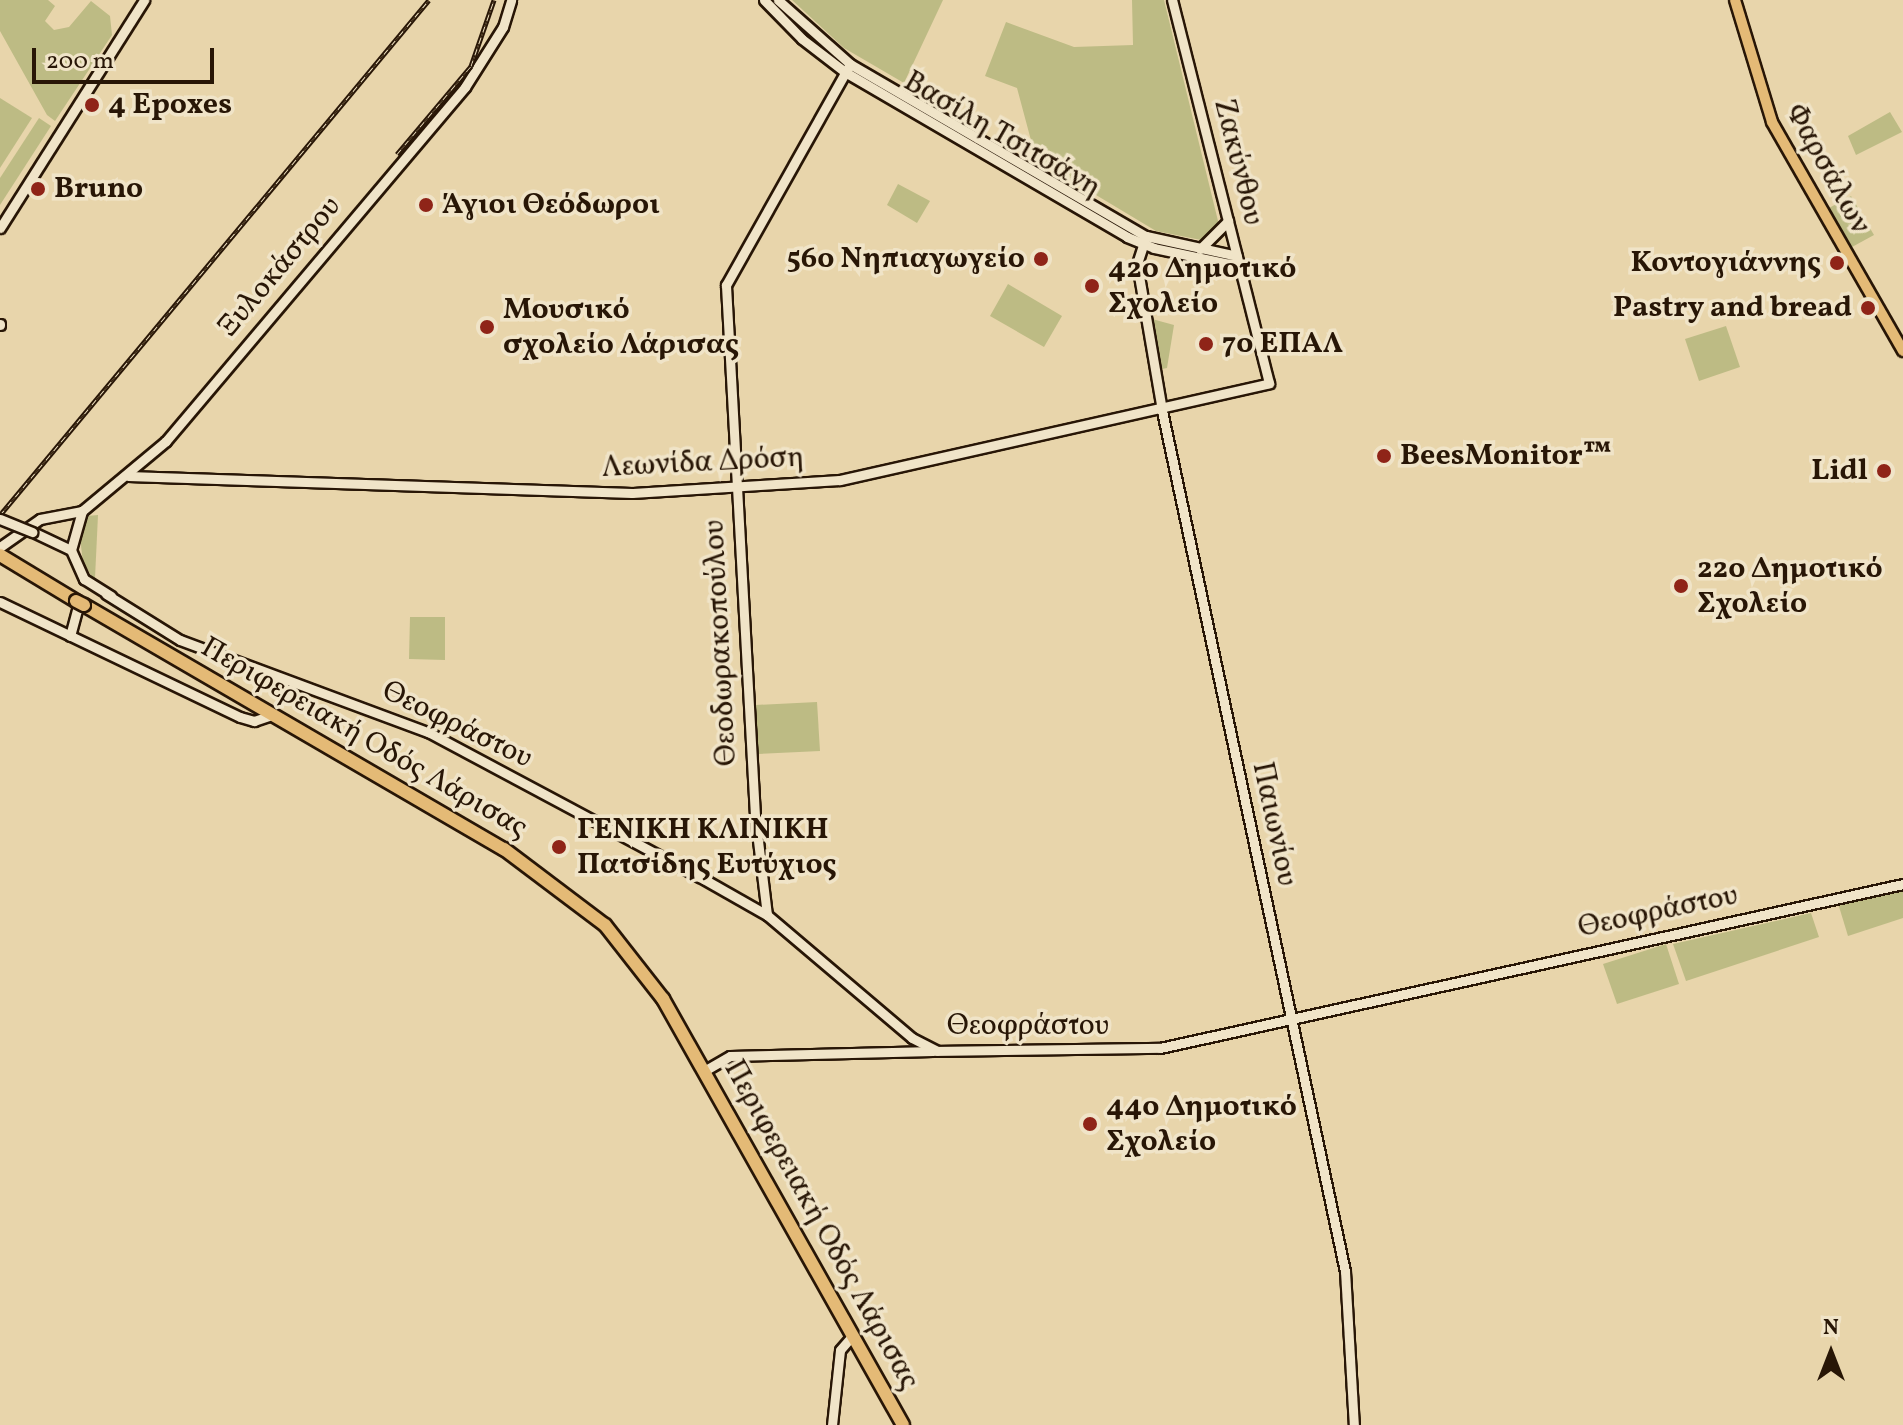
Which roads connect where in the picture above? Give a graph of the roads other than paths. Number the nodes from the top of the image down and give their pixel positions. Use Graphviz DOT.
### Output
graph roads {
  1 [pos="144,0"];
  2 [pos="511,0"];
  3 [pos="764,0"];
  4 [pos="778,0"];
  5 [pos="1172,0"];
  6 [pos="1735,0"];
  7 [pos="848,68"];
  8 [pos="24,188"];
  9 [pos="0,217"];
  10 [pos="1228,221"];
  11 [pos="0,228"];
  12 [pos="1144,240"];
  13 [pos="1200,249"];
  14 [pos="1238,261"];
  15 [pos="1903,351"];
  16 [pos="1269,383"];
  17 [pos="1162,411"];
  18 [pos="128,476"];
  19 [pos="737,487"];
  20 [pos="82,511"];
  21 [pos="0,519"];
  22 [pos="76,533"];
  23 [pos="52,540"];
  24 [pos="71,550"];
  25 [pos="1,553"];
  26 [pos="88,583"];
  27 [pos="0,602"];
  28 [pos="80,603"];
  29 [pos="70,636"];
  30 [pos="271,715"];
  31 [pos="1903,884"];
  32 [pos="767,915"];
  33 [pos="1292,1019"];
  34 [pos="937,1051"];
  35 [pos="704,1071"];
  36 [pos="852,1336"];
  37 [pos="832,1425"];
  38 [pos="903,1425"];
  39 [pos="1354,1425"];
  1 -- 8 [label="street"];
  2 -- 18 [label="street, Ξυλοκάστρου"];
  3 -- 7 [label="street, Βασίλη Τσιτσάνη"];
  4 -- 7 [label="street, Βασίλη Τσιτσάνη"];
  5 -- 10 [label="street, Ζακύνθου"];
  6 -- 15 [label="main road, Φαρσάλων"];
  7 -- 12 [label="street, Βασίλη Τσιτσάνη"];
  7 -- 19 [label="street, Θεοδωρακοπούλου"];
  8 -- 9 [label="street"];
  8 -- 11 [label="street"];
  10 -- 13 [label="street"];
  10 -- 14 [label="street, Ζακύνθου"];
  12 -- 13 [label="street, Βασίλη Τσιτσάνη"];
  12 -- 14 [label="street, Βασίλη Τσιτσάνη"];
  12 -- 17 [label="street, Παιωνίου"];
  13 -- 14 [label="street, Βασίλη Τσιτσάνη"];
  14 -- 16 [label="street, Ζακύνθου"];
  16 -- 17 [label="street, Λεωνίδα Δρόση"];
  17 -- 19 [label="street, Λεωνίδα Δρόση"];
  17 -- 33 [label="street, Παιωνίου"];
  18 -- 19 [label="street, Λεωνίδα Δρόση"];
  18 -- 20 [label="street, Ξυλοκάστρου"];
  19 -- 32 [label="street, Θεοδωρακοπούλου"];
  20 -- 22 [label="street"];
  20 -- 25 [label="street"];
  21 -- 23 [label="street, bridge"];
  22 -- 23 [label="street"];
  22 -- 24 [label="street"];
  23 -- 24 [label="street"];
  24 -- 26 [label="street"];
  25 -- 28 [label="highway, Περιφερειακή Οδός Λάρισας"];
  26 -- 28 [label="street"];
  26 -- 32 [label="street, Θεοφράστου"];
  27 -- 29 [label="street"];
  28 -- 29 [label="street"];
  28 -- 30 [label="highway, Περιφερειακή Οδός Λάρισας"];
  29 -- 30 [label="street"];
  30 -- 35 [label="highway, Περιφερειακή Οδός Λάρισας"];
  31 -- 33 [label="street, Θεοφράστου"];
  32 -- 34 [label="street, Θεοφράστου"];
  33 -- 34 [label="street, Θεοφράστου"];
  33 -- 39 [label="street, Παιωνίου"];
  34 -- 35 [label="street"];
  35 -- 36 [label="highway, Περιφερειακή Οδός Λάρισας"];
  36 -- 37 [label="street"];
  36 -- 38 [label="highway, Περιφερειακή Οδός Λάρισας"];
}
